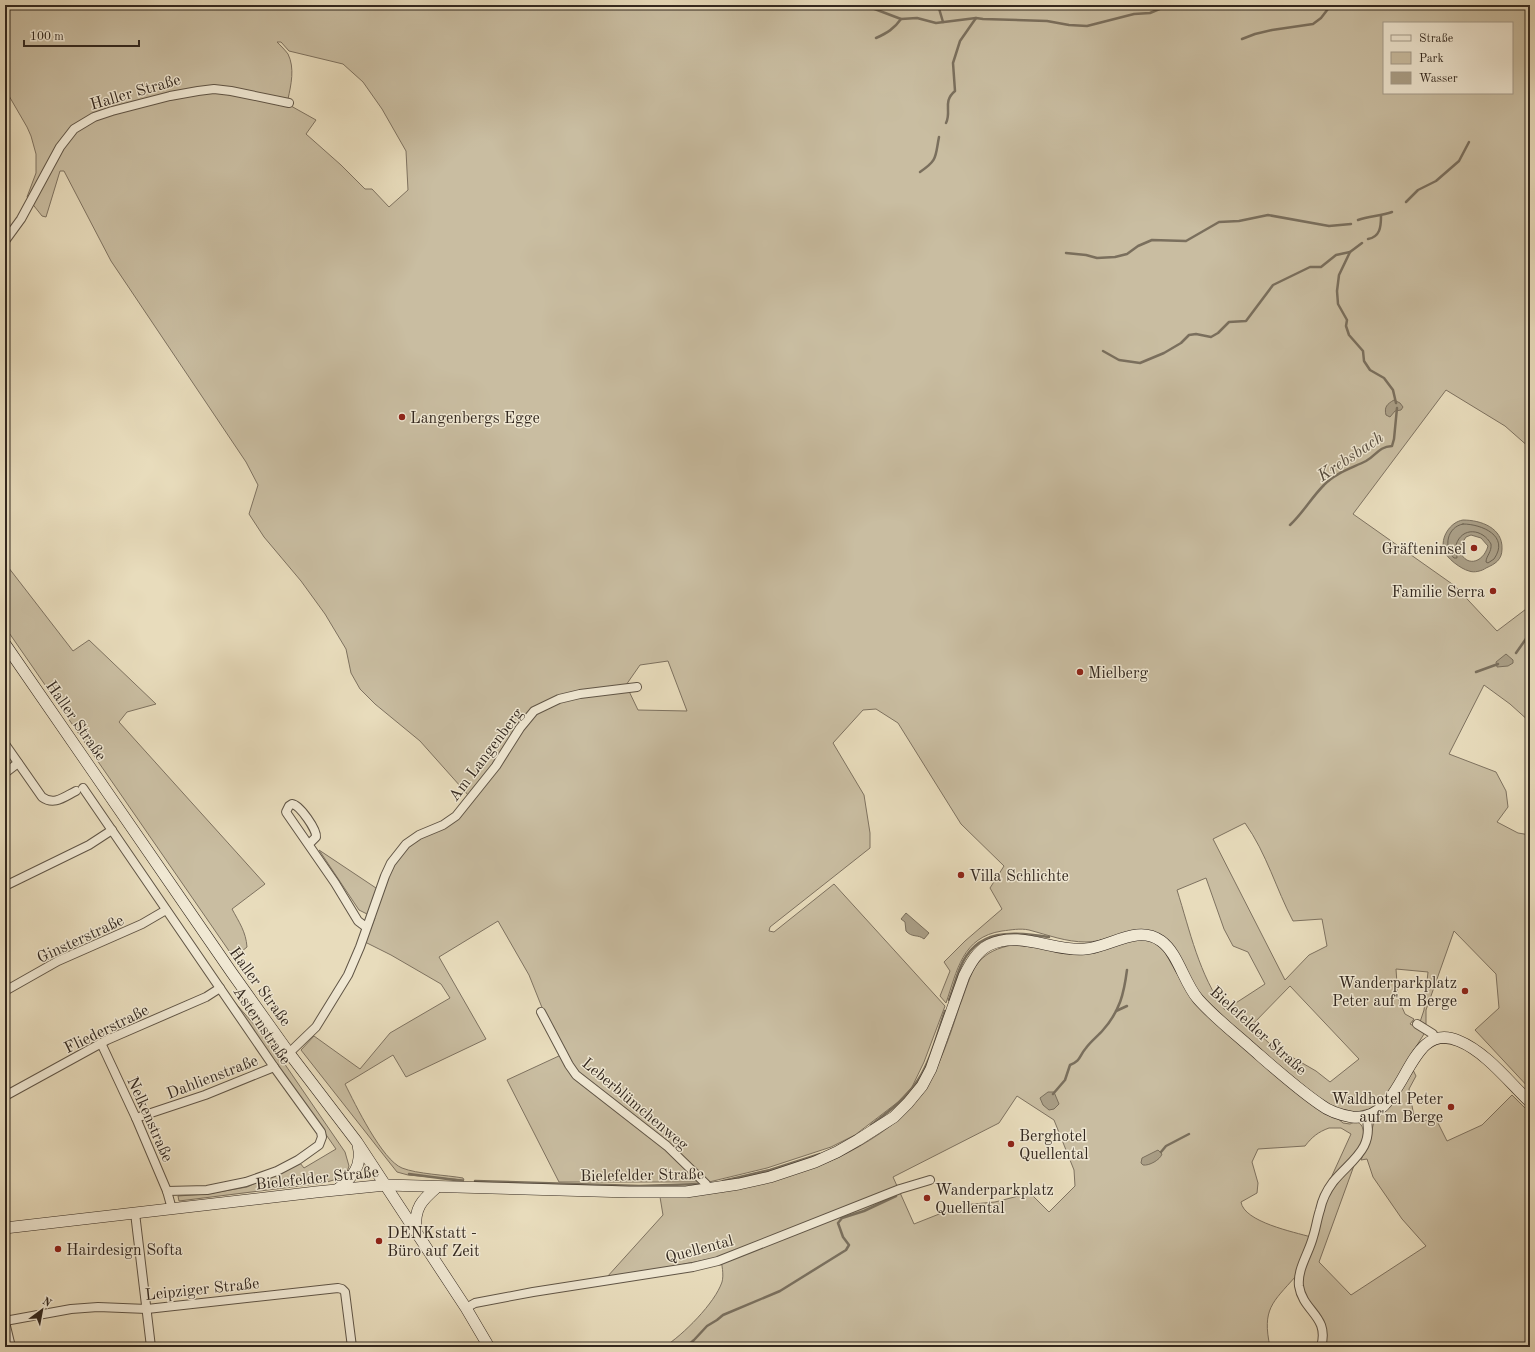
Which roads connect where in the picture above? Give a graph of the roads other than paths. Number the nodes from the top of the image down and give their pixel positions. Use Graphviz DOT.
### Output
graph roads {
  1 [pos="289,103"];
  2 [pos="5,241"];
  3 [pos="5,644"];
  4 [pos="637,687"];
  5 [pos="5,744"];
  6 [pos="18,763"];
  7 [pos="5,772"];
  8 [pos="112,830"];
  9 [pos="309,844"];
  10 [pos="5,886"];
  11 [pos="166,910"];
  12 [pos="366,927"];
  13 [pos="220,988"];
  14 [pos="5,991"];
  15 [pos="541,1012"];
  16 [pos="1417,1024"];
  17 [pos="1434,1040"];
  18 [pos="101,1043"];
  19 [pos="290,1053"];
  20 [pos="274,1067"];
  21 [pos="5,1096"];
  22 [pos="1530,1102"];
  23 [pos="1366,1116"];
  24 [pos="136,1118"];
  25 [pos="357,1142"];
  26 [pos="930,1180"];
  27 [pos="386,1185"];
  28 [pos="437,1188"];
  29 [pos="708,1189"];
  30 [pos="338,1190"];
  31 [pos="167,1191"];
  32 [pos="172,1208"];
  33 [pos="135,1213"];
  34 [pos="5,1228"];
  35 [pos="416,1230"];
  36 [pos="466,1308"];
  37 [pos="147,1309"];
  38 [pos="5,1322"];
  39 [pos="11,1347"];
  40 [pos="151,1347"];
  41 [pos="352,1347"];
  42 [pos="489,1347"];
  43 [pos="1321,1347"];
  1 -- 2 [label="street, Haller Straße"];
  3 -- 19 [label="main road, Haller Straße"];
  4 -- 12 [label="street, Am Langenberg"];
  5 -- 6 [label="street"];
  6 -- 7 [label="street"];
  6 -- 8 [label="street, Asternstraße"];
  8 -- 10 [label="street"];
  8 -- 11 [label="street, Asternstraße"];
  9 -- 9 [label="street"];
  9 -- 12 [label="street"];
  11 -- 13 [label="street, Asternstraße"];
  11 -- 14 [label="street, Ginsterstraße"];
  12 -- 19 [label="street, Am Langenberg"];
  13 -- 18 [label="street, Fliederstraße"];
  13 -- 20 [label="street, Asternstraße"];
  15 -- 29 [label="street, Leberblümchenweg"];
  16 -- 17 [label="street"];
  17 -- 22 [label="main road"];
  17 -- 23 [label="main road"];
  18 -- 21 [label="street, Fliederstraße"];
  18 -- 24 [label="street, Nelkenstraße"];
  19 -- 25 [label="main road, Haller Straße"];
  20 -- 24 [label="street, Dahlienstraße"];
  20 -- 31 [label="street, Asternstraße"];
  23 -- 29 [label="main road, Bielefelder Straße"];
  23 -- 43 [label="street"];
  24 -- 31 [label="street, Nelkenstraße"];
  25 -- 27 [label="main road, Haller Straße"];
  25 -- 30 [label="main road"];
  26 -- 36 [label="street, Quellental"];
  27 -- 28 [label="main road, Bielefelder Straße"];
  27 -- 30 [label="main road, Bielefelder Straße"];
  27 -- 35 [label="main road, Haller Straße"];
  28 -- 29 [label="main road, Bielefelder Straße"];
  28 -- 35 [label="main road"];
  30 -- 32 [label="main road, Bielefelder Straße"];
  31 -- 32 [label="street, Nelkenstraße"];
  32 -- 33 [label="main road, Bielefelder Straße"];
  33 -- 34 [label="main road, Bielefelder Straße"];
  33 -- 37 [label="street"];
  35 -- 36 [label="main road, Haller Straße"];
  36 -- 42 [label="main road, Haller Straße"];
  37 -- 38 [label="street, Leipziger Straße"];
  37 -- 40 [label="street"];
  37 -- 41 [label="street, Leipziger Straße"];
  38 -- 39 [label="street"];
}
